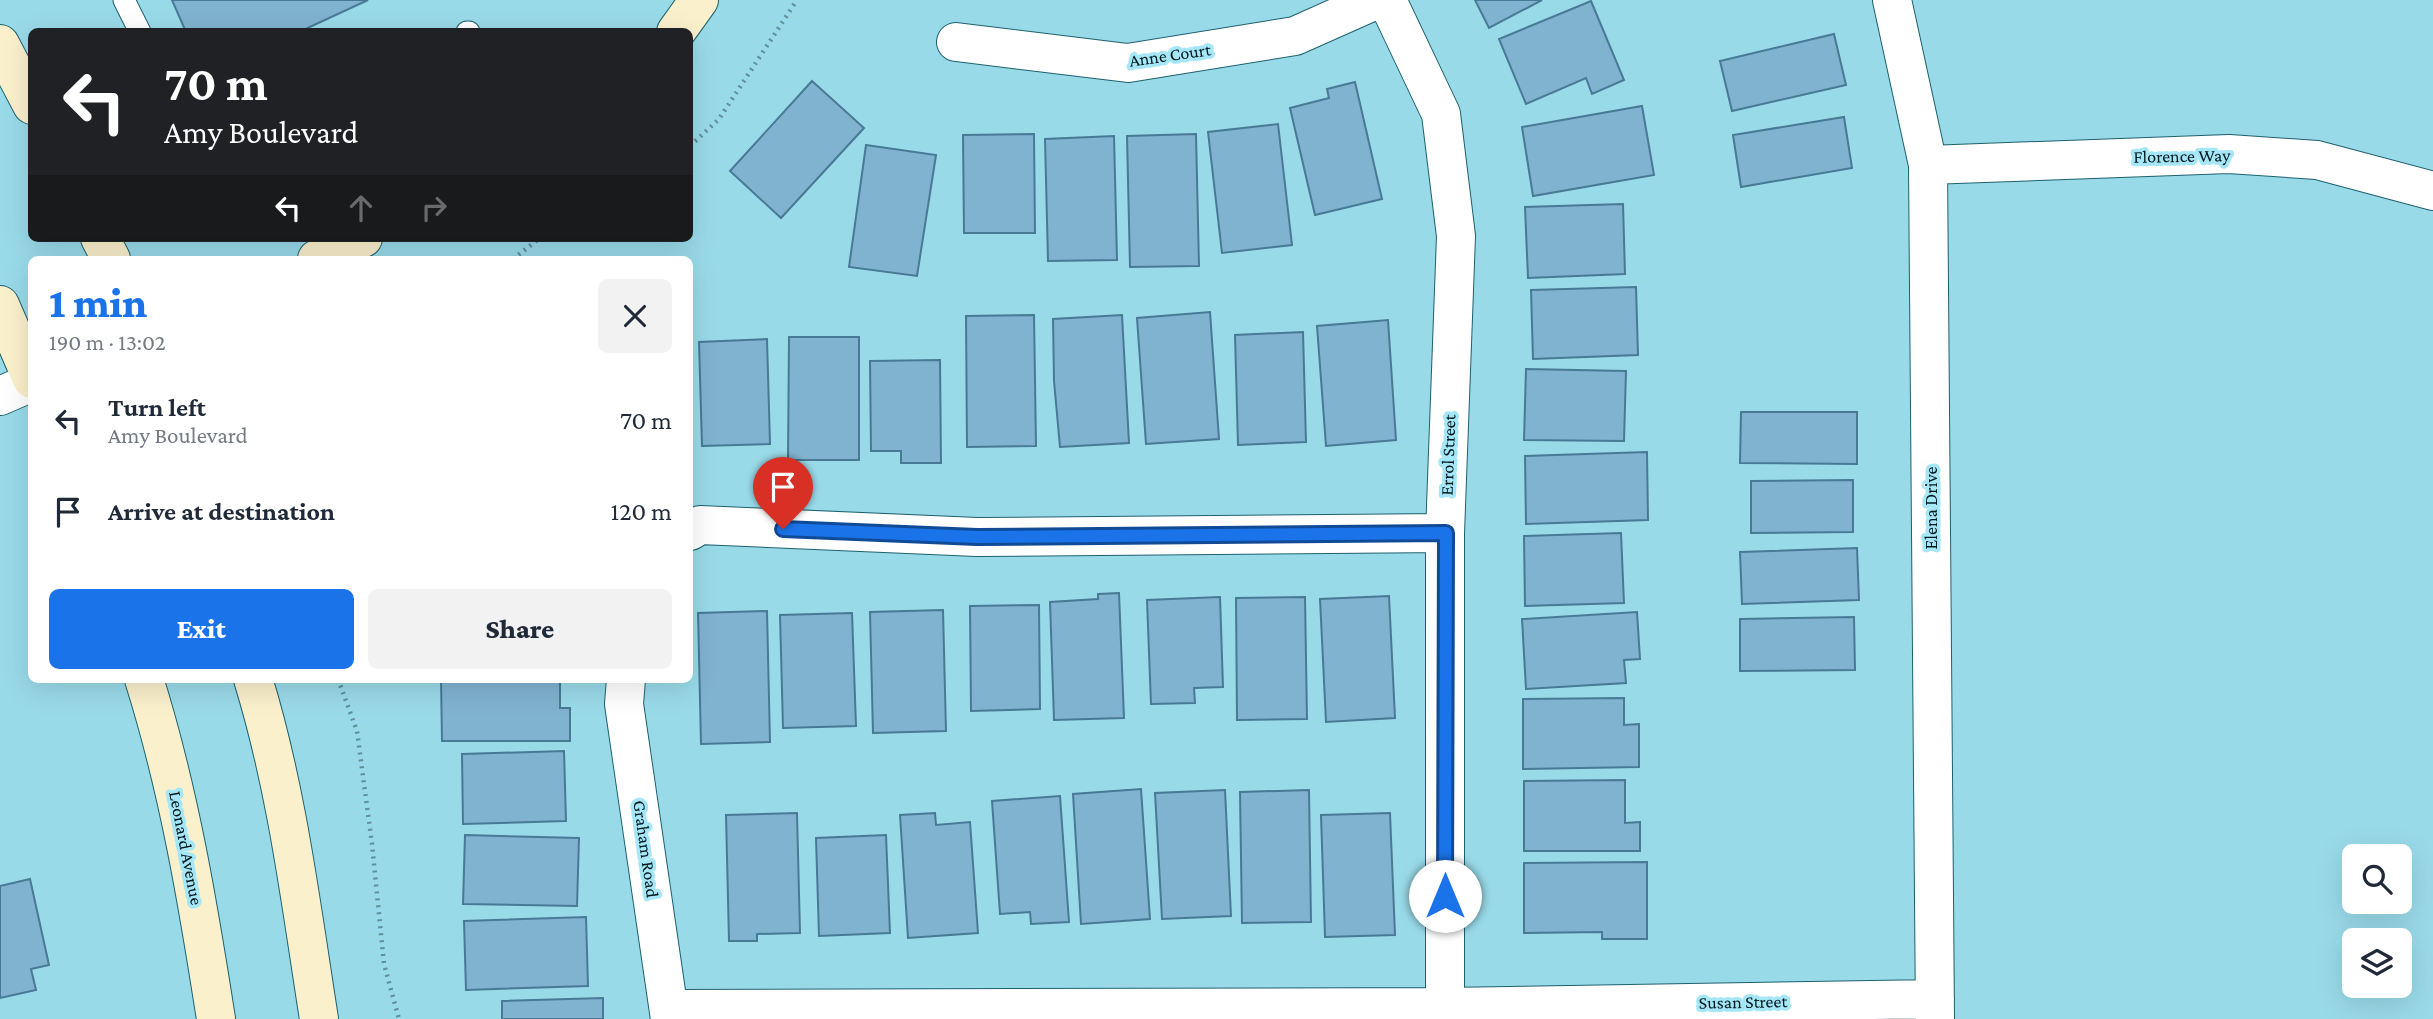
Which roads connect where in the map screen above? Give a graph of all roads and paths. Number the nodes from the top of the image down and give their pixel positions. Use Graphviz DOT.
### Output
graph roads {
  1 [pos="124,0"];
  2 [pos="699,0"];
  3 [pos="797,0"];
  4 [pos="1376,0"];
  5 [pos="1387,0"];
  6 [pos="1892,0"];
  7 [pos="138,28"];
  8 [pos="679,28"];
  9 [pos="956,42"];
  10 [pos="0,44"];
  11 [pos="28,97"];
  12 [pos="693,143"];
  13 [pos="1928,165"];
  14 [pos="2433,191"];
  15 [pos="354,242"];
  16 [pos="535,242"];
  17 [pos="324,256"];
  18 [pos="517,256"];
  19 [pos="0,305"];
  20 [pos="28,372"];
  21 [pos="28,383"];
  22 [pos="0,396"];
  23 [pos="693,529"];
  24 [pos="1446,533"];
  25 [pos="145,683"];
  26 [pos="254,683"];
  27 [pos="339,683"];
  28 [pos="626,683"];
  29 [pos="1445,1007"];
  30 [pos="1935,1009"];
  31 [pos="670,1014"];
  32 [pos="216,1019"];
  33 [pos="319,1019"];
  34 [pos="399,1019"];
  1 -- 7 [label="lane"];
  2 -- 8 [label="street"];
  3 -- 12 [label="path"];
  4 -- 9 [label="street, Anne Court"];
  5 -- 24 [label="street, Errol Street"];
  6 -- 13 [label="street, Elena Drive"];
  10 -- 11 [label="street"];
  13 -- 14 [label="street, Florence Way"];
  13 -- 30 [label="street, Elena Drive"];
  15 -- 17 [label="street"];
  16 -- 18 [label="path"];
  19 -- 20 [label="street"];
  21 -- 22 [label="street"];
  23 -- 24 [label="street"];
  24 -- 29 [label="street, Errol Street"];
  25 -- 32 [label="street, Leonard Avenue"];
  26 -- 33 [label="street"];
  27 -- 34 [label="path"];
  28 -- 31 [label="street, Graham Road"];
  29 -- 30 [label="street, Susan Street"];
  29 -- 31 [label="street, Susan Street"];
}
